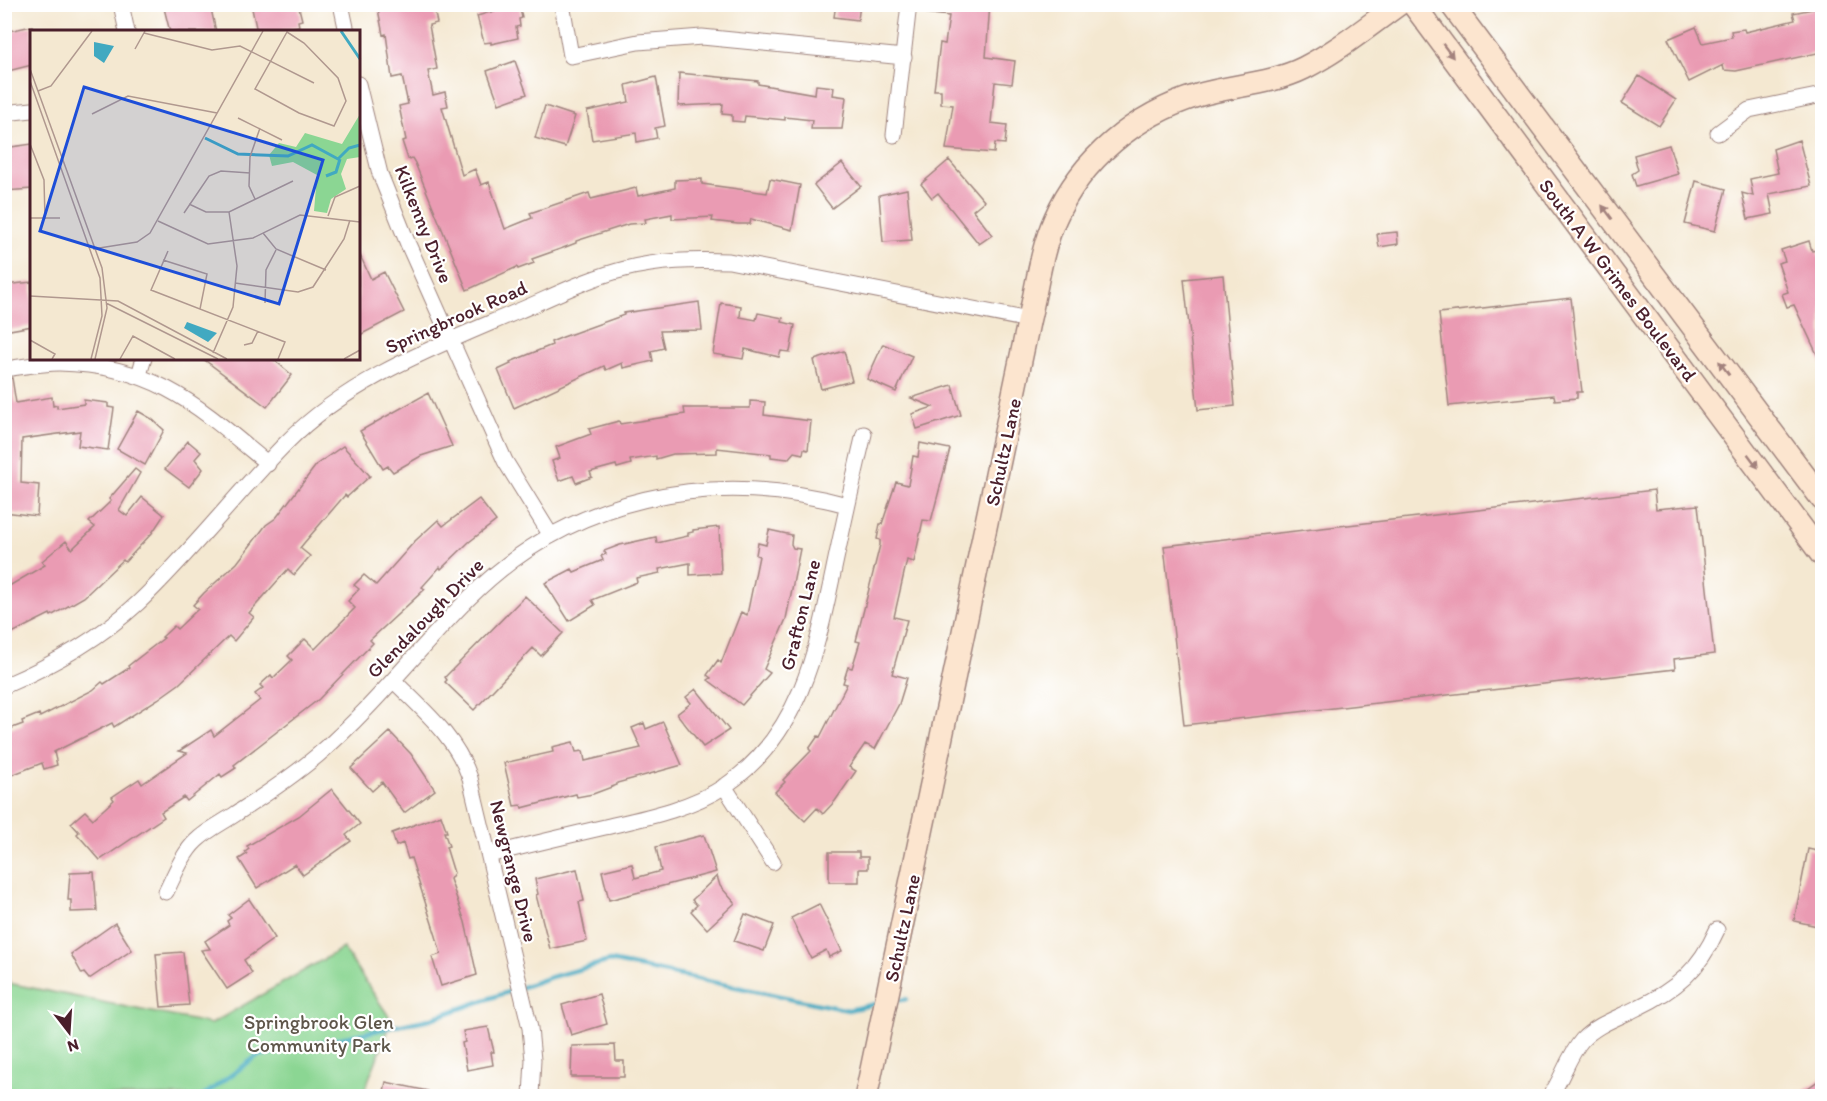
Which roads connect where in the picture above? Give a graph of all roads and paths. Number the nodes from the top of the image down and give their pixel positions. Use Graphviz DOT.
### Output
graph roads {
  1 [pos="121,4"];
  2 [pos="341,4"];
  3 [pos="562,4"];
  4 [pos="909,4"];
  5 [pos="1399,4"];
  6 [pos="1413,4"];
  7 [pos="1451,4"];
  8 [pos="127,30"];
  9 [pos="347,30"];
  10 [pos="903,57"];
  11 [pos="360,92"];
  12 [pos="1822,95"];
  13 [pos="30,110"];
  14 [pos="4,113"];
  15 [pos="1718,133"];
  16 [pos="894,135"];
  17 [pos="1625,236"];
  18 [pos="1600,256"];
  19 [pos="1029,320"];
  20 [pos="451,340"];
  21 [pos="143,360"];
  22 [pos="4,369"];
  23 [pos="139,375"];
  24 [pos="1752,406"];
  25 [pos="1727,426"];
  26 [pos="864,434"];
  27 [pos="268,464"];
  28 [pos="1822,499"];
  29 [pos="847,505"];
  30 [pos="550,534"];
  31 [pos="1822,555"];
  32 [pos="394,681"];
  33 [pos="4,686"];
  34 [pos="724,786"];
  35 [pos="489,855"];
  36 [pos="773,862"];
  37 [pos="166,892"];
  38 [pos="1717,930"];
  39 [pos="531,1096"];
  40 [pos="866,1096"];
  41 [pos="1550,1096"];
  1 -- 8 [label="street"];
  2 -- 9 [label="street"];
  3 -- 10 [label="street"];
  4 -- 10 [label="street"];
  5 -- 19 [label="main road, Schultz Lane"];
  6 -- 18 [label="main road, South A W Grimes Boulevard, one-way"];
  17 -- 7 [label="main road, South A W Grimes Boulevard, one-way"];
  10 -- 16 [label="street"];
  11 -- 20 [label="street, Kilkenny Drive"];
  12 -- 15 [label="street"];
  13 -- 14 [label="street"];
  17 -- 18 [label="main road"];
  24 -- 17 [label="main road, South A W Grimes Boulevard, one-way"];
  18 -- 25 [label="main road, South A W Grimes Boulevard"];
  19 -- 20 [label="street, Springbrook Road"];
  19 -- 40 [label="main road, Schultz Lane"];
  20 -- 27 [label="street, Springbrook Road"];
  20 -- 30 [label="street, Kilkenny Drive"];
  21 -- 23 [label="street"];
  22 -- 23 [label="street"];
  23 -- 27 [label="street"];
  24 -- 25 [label="main road"];
  24 -- 28 [label="main road, South A W Grimes Boulevard"];
  25 -- 31 [label="main road, South A W Grimes Boulevard, one-way"];
  26 -- 29 [label="street, Grafton Lane"];
  27 -- 33 [label="street, Springbrook Road"];
  29 -- 30 [label="street, Glendalough Drive"];
  29 -- 34 [label="street, Grafton Lane"];
  30 -- 32 [label="street, Glendalough Drive"];
  32 -- 35 [label="street, Newgrange Drive"];
  32 -- 37 [label="street, Glendalough Drive"];
  34 -- 35 [label="street, Grafton Lane"];
  34 -- 36 [label="street"];
  35 -- 39 [label="street, Newgrange Drive"];
  38 -- 41 [label="street"];
}
